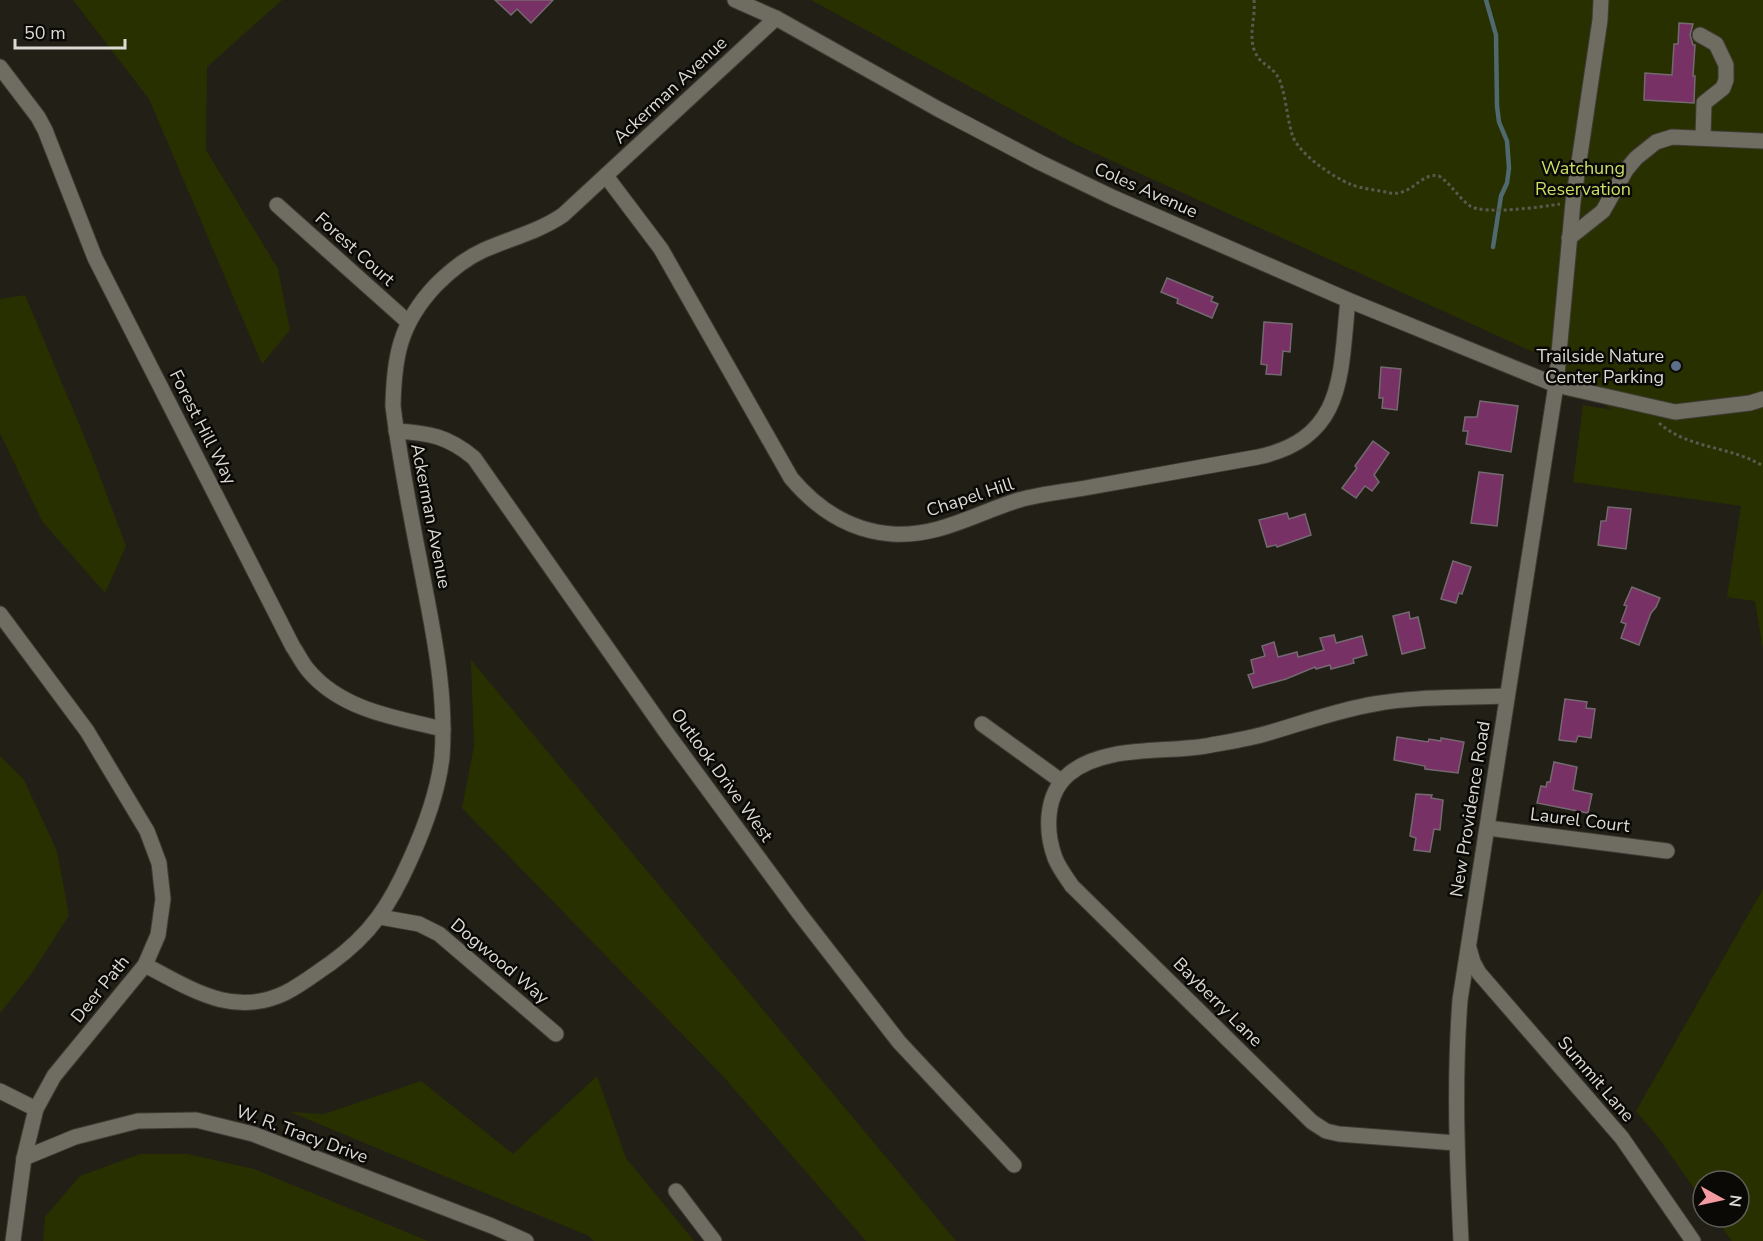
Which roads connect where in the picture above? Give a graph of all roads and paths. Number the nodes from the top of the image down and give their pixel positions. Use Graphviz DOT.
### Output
graph roads {
  1 [pos="735,0"];
  2 [pos="1254,0"];
  3 [pos="1601,0"];
  4 [pos="776,18"];
  5 [pos="1700,35"];
  6 [pos="0,67"];
  7 [pos="1703,137"];
  8 [pos="1763,141"];
  9 [pos="606,176"];
  10 [pos="1573,202"];
  11 [pos="277,205"];
  12 [pos="1569,238"];
  13 [pos="1348,300"];
  14 [pos="408,322"];
  15 [pos="1556,385"];
  16 [pos="1763,399"];
  17 [pos="1649,406"];
  18 [pos="396,431"];
  19 [pos="1763,466"];
  20 [pos="2,620"];
  21 [pos="1506,696"];
  22 [pos="982,724"];
  23 [pos="443,729"];
  24 [pos="1061,781"];
  25 [pos="1488,828"];
  26 [pos="1667,850"];
  27 [pos="380,917"];
  28 [pos="1468,945"];
  29 [pos="145,965"];
  30 [pos="556,1034"];
  31 [pos="0,1091"];
  32 [pos="36,1109"];
  33 [pos="1456,1143"];
  34 [pos="24,1158"];
  35 [pos="1014,1165"];
  36 [pos="676,1191"];
  37 [pos="13,1241"];
  38 [pos="526,1241"];
  39 [pos="714,1241"];
  40 [pos="1461,1241"];
  41 [pos="1693,1241"];
  1 -- 4 [label="street, Coles Avenue"];
  2 -- 10 [label="path"];
  3 -- 10 [label="street, New Providence Road"];
  4 -- 9 [label="street, Ackerman Avenue"];
  4 -- 13 [label="street, Coles Avenue"];
  5 -- 7 [label="street"];
  6 -- 23 [label="street, Forest Hill Way"];
  7 -- 8 [label="street"];
  7 -- 12 [label="street"];
  9 -- 13 [label="street, Chapel Hill"];
  9 -- 14 [label="street, Ackerman Avenue"];
  10 -- 12 [label="street, New Providence Road"];
  11 -- 14 [label="street, Forest Court"];
  12 -- 15 [label="street, New Providence Road"];
  13 -- 15 [label="street, Coles Avenue"];
  14 -- 18 [label="street, Ackerman Avenue"];
  15 -- 17 [label="street, Coles Avenue"];
  15 -- 21 [label="street, New Providence Road"];
  16 -- 17 [label="street, Coles Avenue"];
  17 -- 19 [label="path"];
  18 -- 23 [label="street, Ackerman Avenue"];
  18 -- 35 [label="street, Outlook Drive West"];
  20 -- 29 [label="street, Deer Path"];
  21 -- 24 [label="street"];
  21 -- 25 [label="street, New Providence Road"];
  22 -- 24 [label="street"];
  23 -- 27 [label="street, Ackerman Avenue"];
  24 -- 33 [label="street, Bayberry Lane"];
  25 -- 26 [label="street, Laurel Court"];
  25 -- 28 [label="street, New Providence Road"];
  27 -- 29 [label="street, Ackerman Avenue"];
  27 -- 30 [label="street, Dogwood Way"];
  28 -- 33 [label="street, New Providence Road"];
  28 -- 41 [label="street, Summit Lane"];
  29 -- 32 [label="street, Deer Path"];
  31 -- 32 [label="street"];
  32 -- 34 [label="street, Deer Path"];
  33 -- 40 [label="street, New Providence Road"];
  34 -- 37 [label="street, Deer Path"];
  34 -- 38 [label="street, W. R. Tracy Drive"];
  36 -- 39 [label="street"];
}
